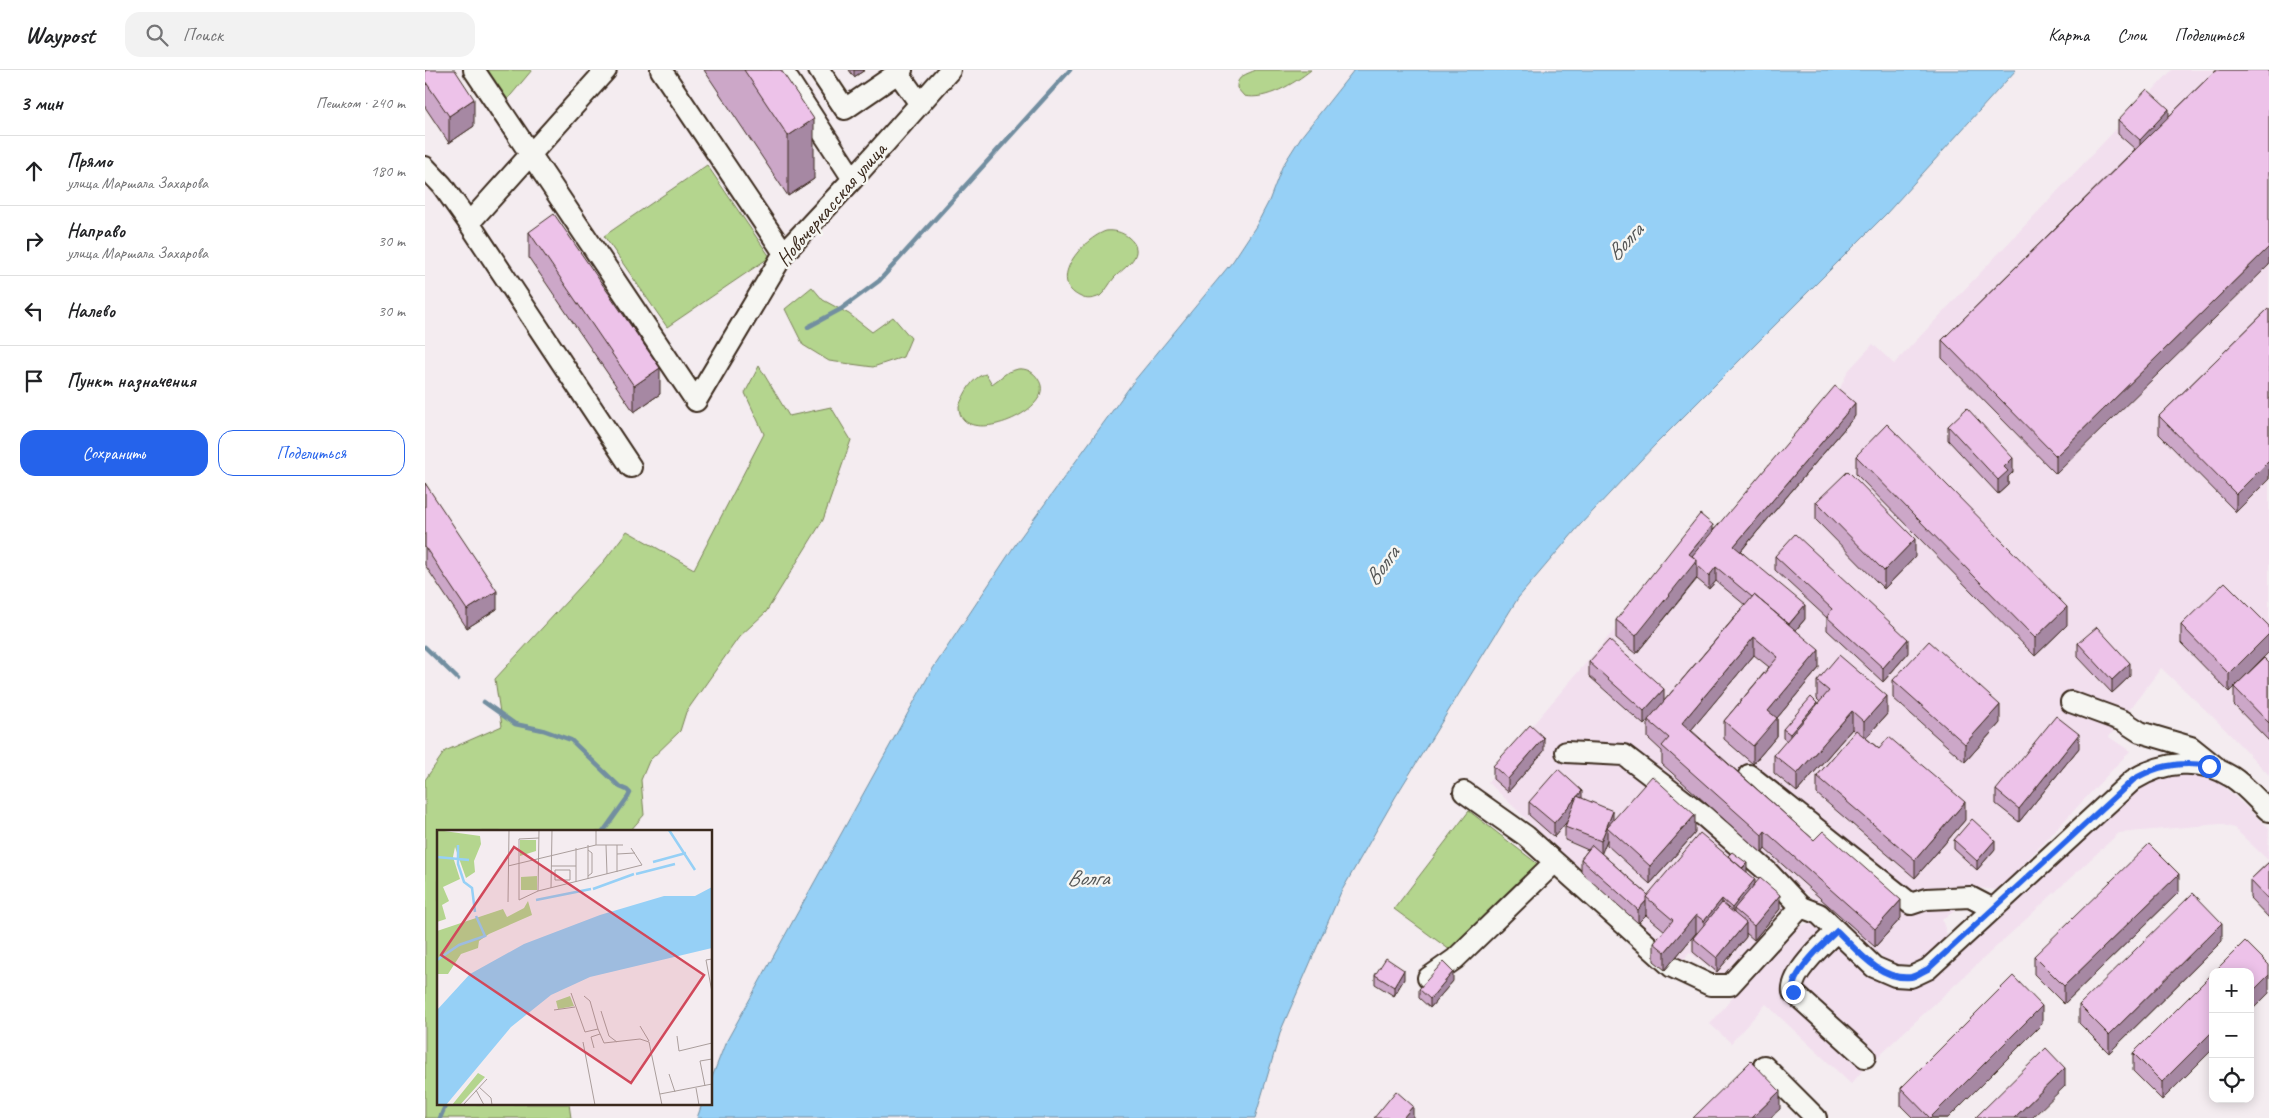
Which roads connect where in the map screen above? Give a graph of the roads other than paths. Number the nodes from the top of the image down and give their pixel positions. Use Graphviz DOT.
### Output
graph roads {
  1 [pos="474,70"];
  2 [pos="606,70"];
  3 [pos="661,70"];
  4 [pos="782,70"];
  5 [pos="819,70"];
  6 [pos="950,70"];
  7 [pos="900,71"];
  8 [pos="920,104"];
  9 [pos="531,155"];
  10 [pos="425,167"];
  11 [pos="853,180"];
  12 [pos="469,223"];
  13 [pos="784,252"];
  14 [pos="631,467"];
  15 [pos="2071,702"];
  16 [pos="1566,752"];
  17 [pos="2221,771"];
  18 [pos="1749,775"];
  19 [pos="1464,792"];
  20 [pos="2269,811"];
  21 [pos="1555,862"];
  22 [pos="1801,907"];
  23 [pos="1993,909"];
  24 [pos="1837,931"];
  25 [pos="1428,978"];
  26 [pos="1865,1057"];
  27 [pos="1764,1066"];
  28 [pos="1816,1118"];
  1 -- 9 [label="street"];
  2 -- 9 [label="street"];
  3 -- 13 [label="street"];
  4 -- 11 [label="street"];
  5 -- 7 [label="street"];
  6 -- 8 [label="street, Новочеркасская улица"];
  7 -- 8 [label="street"];
  8 -- 11 [label="street, Новочеркасская улица"];
  9 -- 12 [label="street"];
  9 -- 13 [label="street, Новочеркасская улица"];
  10 -- 12 [label="street"];
  11 -- 13 [label="street, Новочеркасская улица"];
  12 -- 14 [label="street"];
  15 -- 17 [label="street"];
  16 -- 22 [label="street"];
  17 -- 20 [label="street"];
  17 -- 23 [label="street"];
  18 -- 23 [label="street"];
  19 -- 21 [label="street"];
  21 -- 22 [label="street"];
  21 -- 25 [label="street"];
  22 -- 24 [label="street"];
  23 -- 24 [label="street"];
  24 -- 26 [label="street"];
  27 -- 28 [label="street"];
}
